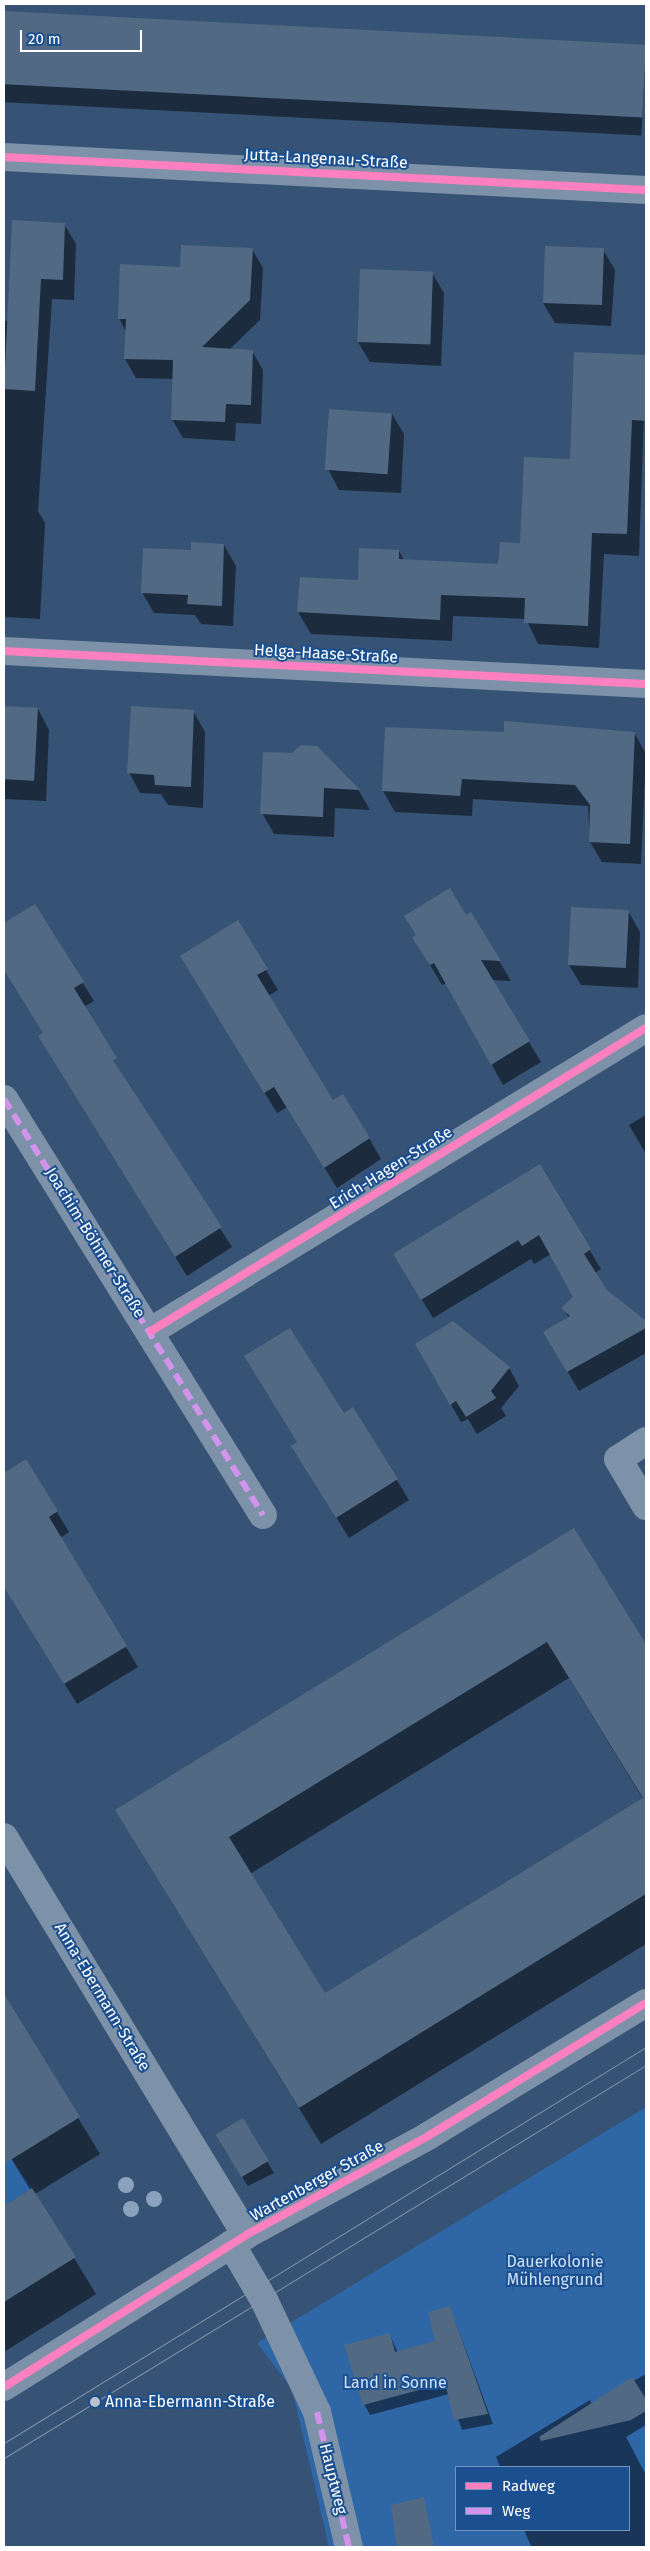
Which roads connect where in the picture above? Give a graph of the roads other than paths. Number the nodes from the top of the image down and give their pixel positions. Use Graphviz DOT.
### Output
graph roads {
  1 [pos="4,157"];
  2 [pos="646,190"];
  3 [pos="4,651"];
  4 [pos="646,684"];
  5 [pos="646,1028"];
  6 [pos="4,1099"];
  7 [pos="151,1331"];
  8 [pos="646,1441"];
  9 [pos="646,1506"];
  10 [pos="263,1515"];
  11 [pos="4,1837"];
  12 [pos="646,2003"];
  13 [pos="239,2240"];
  14 [pos="4,2388"];
  15 [pos="317,2412"];
  16 [pos="349,2547"];
  1 -- 2 [label="street, Jutta-Langenau-Straße"];
  3 -- 4 [label="street, Helga-Haase-Straße"];
  5 -- 7 [label="street, Erich-Hagen-Straße"];
  6 -- 7 [label="street, Joachim-Böhmer-Straße"];
  7 -- 10 [label="street, Joachim-Böhmer-Straße"];
  8 -- 9 [label="street"];
  11 -- 13 [label="street, Anna-Ebermann-Straße"];
  12 -- 13 [label="street, Wartenberger Straße"];
  13 -- 14 [label="street, Wartenberger Straße"];
  13 -- 15 [label="street, Anna-Ebermann-Straße"];
  15 -- 16 [label="street, Hauptweg"];
}
